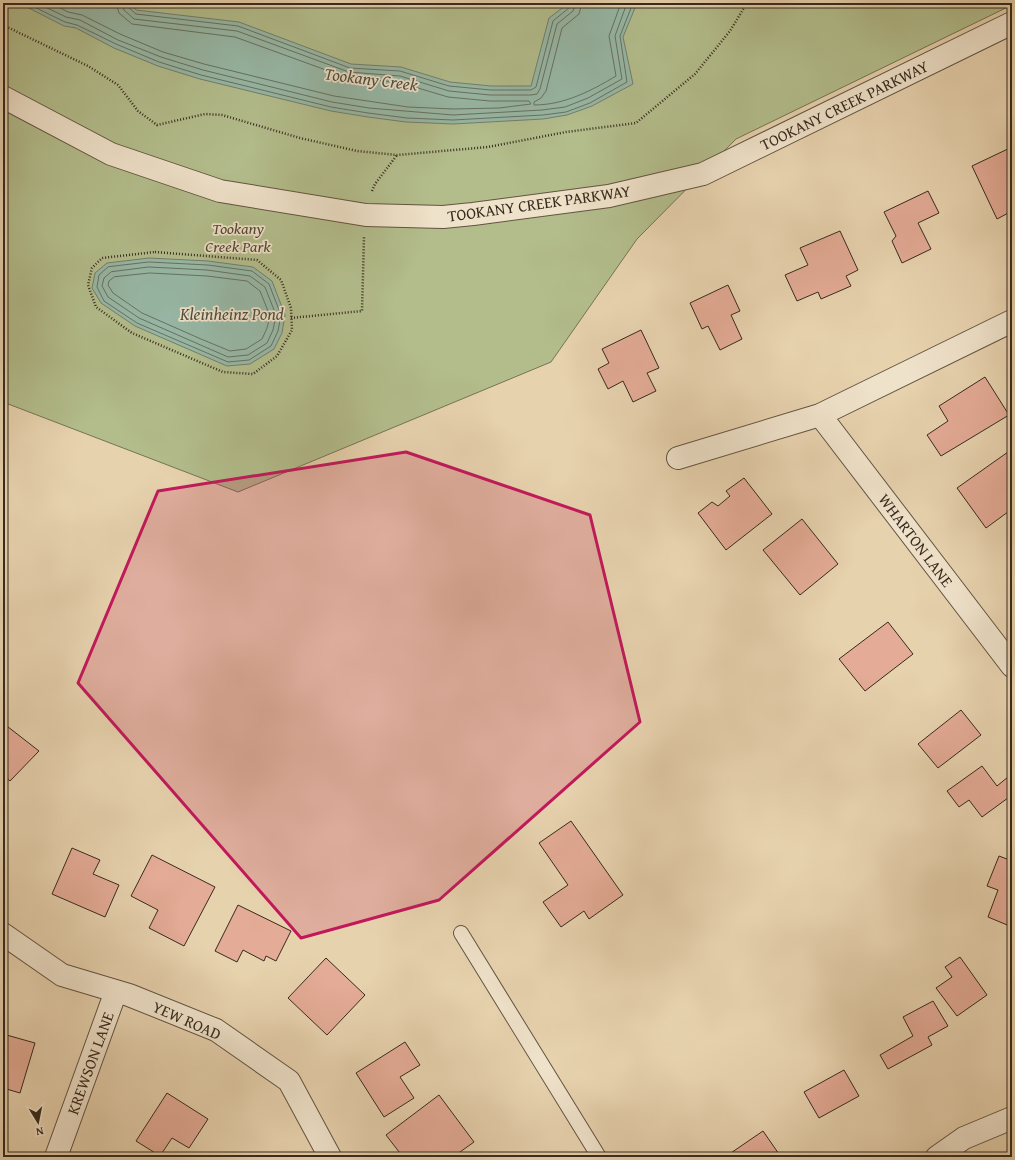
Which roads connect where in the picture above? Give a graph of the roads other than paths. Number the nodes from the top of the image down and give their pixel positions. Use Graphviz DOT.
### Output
graph roads {
  1 [pos="1012,23"];
  2 [pos="3,97"];
  3 [pos="1012,321"];
  4 [pos="820,415"];
  5 [pos="678,458"];
  6 [pos="1012,666"];
  7 [pos="461,933"];
  8 [pos="3,934"];
  9 [pos="116,991"];
  10 [pos="1012,1118"];
  11 [pos="56,1157"];
  12 [pos="330,1157"];
  13 [pos="600,1157"];
  14 [pos="937,1157"];
  1 -- 2 [label="street, TOOKANY CREEK PARKWAY"];
  3 -- 4 [label="street"];
  4 -- 5 [label="street"];
  4 -- 6 [label="street, WHARTON LANE"];
  7 -- 13 [label="lane"];
  8 -- 9 [label="street, YEW ROAD"];
  9 -- 11 [label="street, KREWSON LANE"];
  9 -- 12 [label="street, YEW ROAD"];
  10 -- 14 [label="street"];
}
